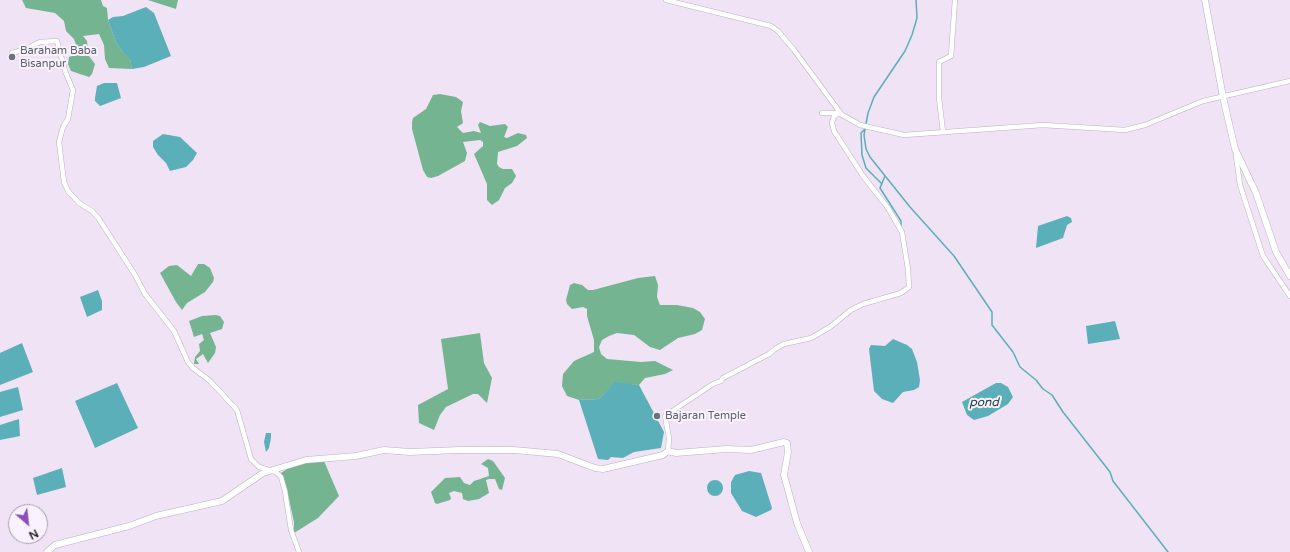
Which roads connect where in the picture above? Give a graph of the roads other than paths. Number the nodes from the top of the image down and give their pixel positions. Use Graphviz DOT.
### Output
graph roads {
  1 [pos="666,0"];
  2 [pos="955,0"];
  3 [pos="1205,0"];
  4 [pos="1209,0"];
  5 [pos="1207,7"];
  6 [pos="12,53"];
  7 [pos="1290,81"];
  8 [pos="1223,97"];
  9 [pos="822,113"];
  10 [pos="840,114"];
  11 [pos="943,132"];
  12 [pos="1235,149"];
  13 [pos="1290,276"];
  14 [pos="1290,296"];
  15 [pos="668,451"];
  16 [pos="272,471"];
  17 [pos="47,552"];
  18 [pos="299,552"];
  19 [pos="809,552"];
  1 -- 10 [label="street"];
  2 -- 11 [label="street"];
  3 -- 5 [label="street"];
  4 -- 5 [label="street"];
  5 -- 8 [label="street"];
  6 -- 16 [label="street"];
  7 -- 8 [label="street"];
  8 -- 11 [label="street"];
  8 -- 12 [label="street"];
  9 -- 10 [label="street"];
  10 -- 11 [label="street"];
  10 -- 15 [label="street"];
  12 -- 13 [label="street"];
  12 -- 14 [label="street"];
  15 -- 16 [label="street"];
  15 -- 19 [label="street"];
  16 -- 17 [label="street"];
  16 -- 18 [label="street"];
}
